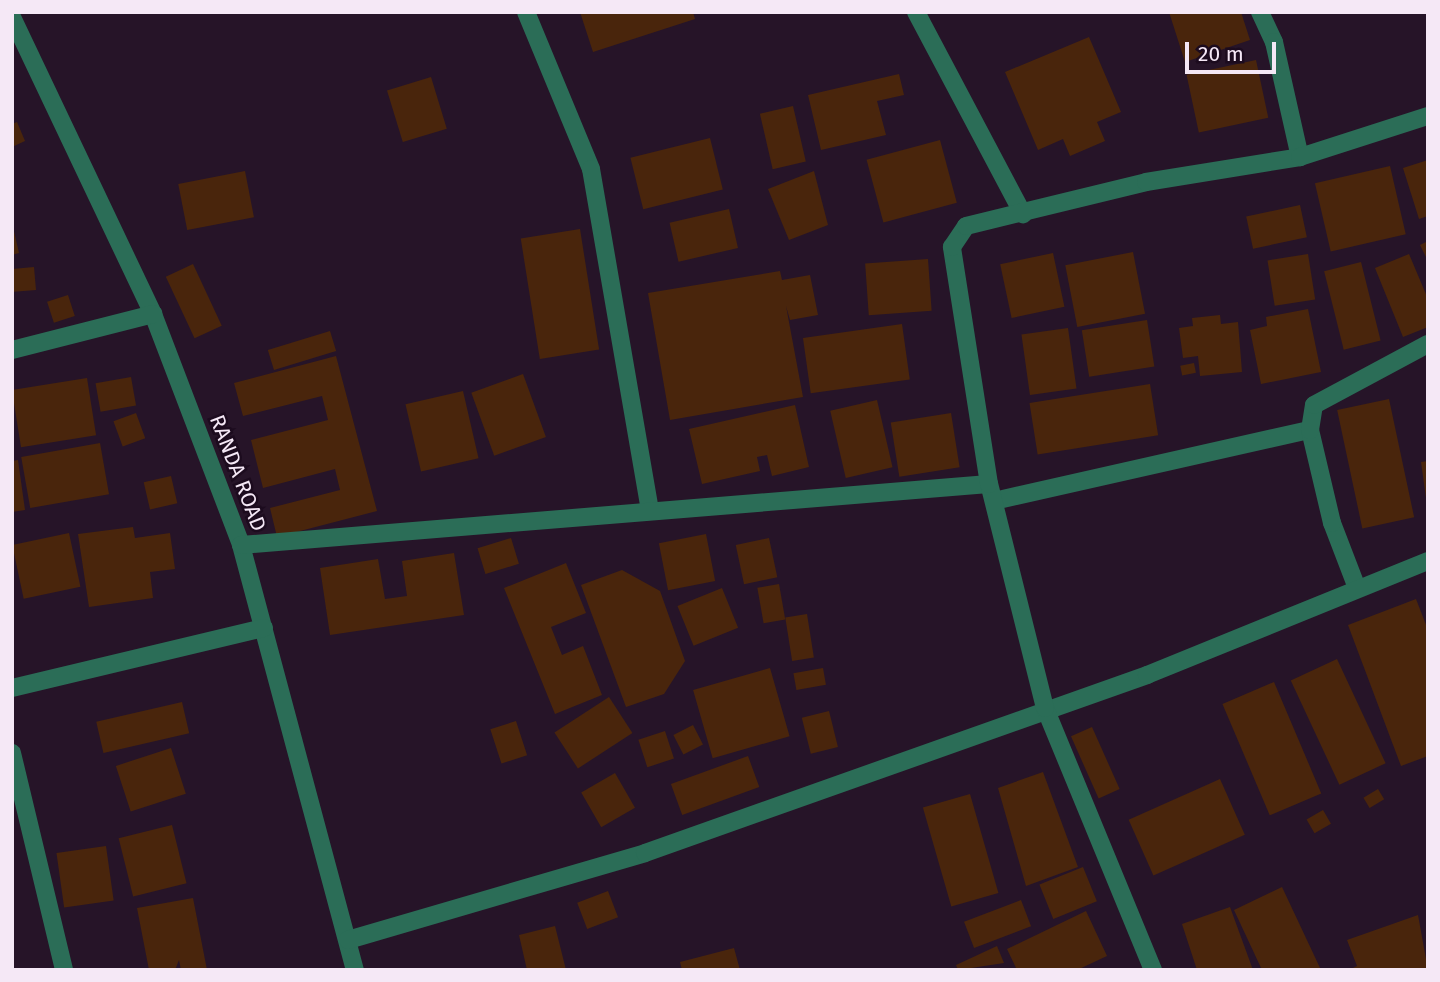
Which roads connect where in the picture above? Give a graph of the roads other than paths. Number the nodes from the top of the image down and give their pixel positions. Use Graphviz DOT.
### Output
graph roads {
  1 [pos="526,12"];
  2 [pos="916,12"];
  3 [pos="1260,12"];
  4 [pos="12,17"];
  5 [pos="1428,117"];
  6 [pos="1300,157"];
  7 [pos="1023,214"];
  8 [pos="153,314"];
  9 [pos="1428,344"];
  10 [pos="12,350"];
  11 [pos="1310,430"];
  12 [pos="991,492"];
  13 [pos="650,510"];
  14 [pos="241,545"];
  15 [pos="1428,561"];
  16 [pos="1357,588"];
  17 [pos="264,628"];
  18 [pos="12,688"];
  19 [pos="1045,708"];
  20 [pos="12,753"];
  21 [pos="348,940"];
  22 [pos="64,970"];
  23 [pos="355,970"];
  24 [pos="1153,970"];
  1 -- 13 [label="street"];
  2 -- 7 [label="street"];
  3 -- 6 [label="street"];
  4 -- 8 [label="street, RANDA ROAD"];
  5 -- 6 [label="street"];
  6 -- 7 [label="street"];
  7 -- 12 [label="street"];
  8 -- 10 [label="street"];
  8 -- 14 [label="street, RANDA ROAD"];
  9 -- 11 [label="street"];
  11 -- 12 [label="street"];
  11 -- 16 [label="street"];
  12 -- 13 [label="street"];
  12 -- 19 [label="street"];
  13 -- 14 [label="street"];
  14 -- 17 [label="street, RANDA ROAD"];
  15 -- 16 [label="street"];
  16 -- 19 [label="street"];
  17 -- 18 [label="street"];
  17 -- 21 [label="street, RANDA ROAD"];
  19 -- 21 [label="street"];
  19 -- 24 [label="street"];
  20 -- 22 [label="street"];
  21 -- 23 [label="street, RANDA ROAD"];
}
